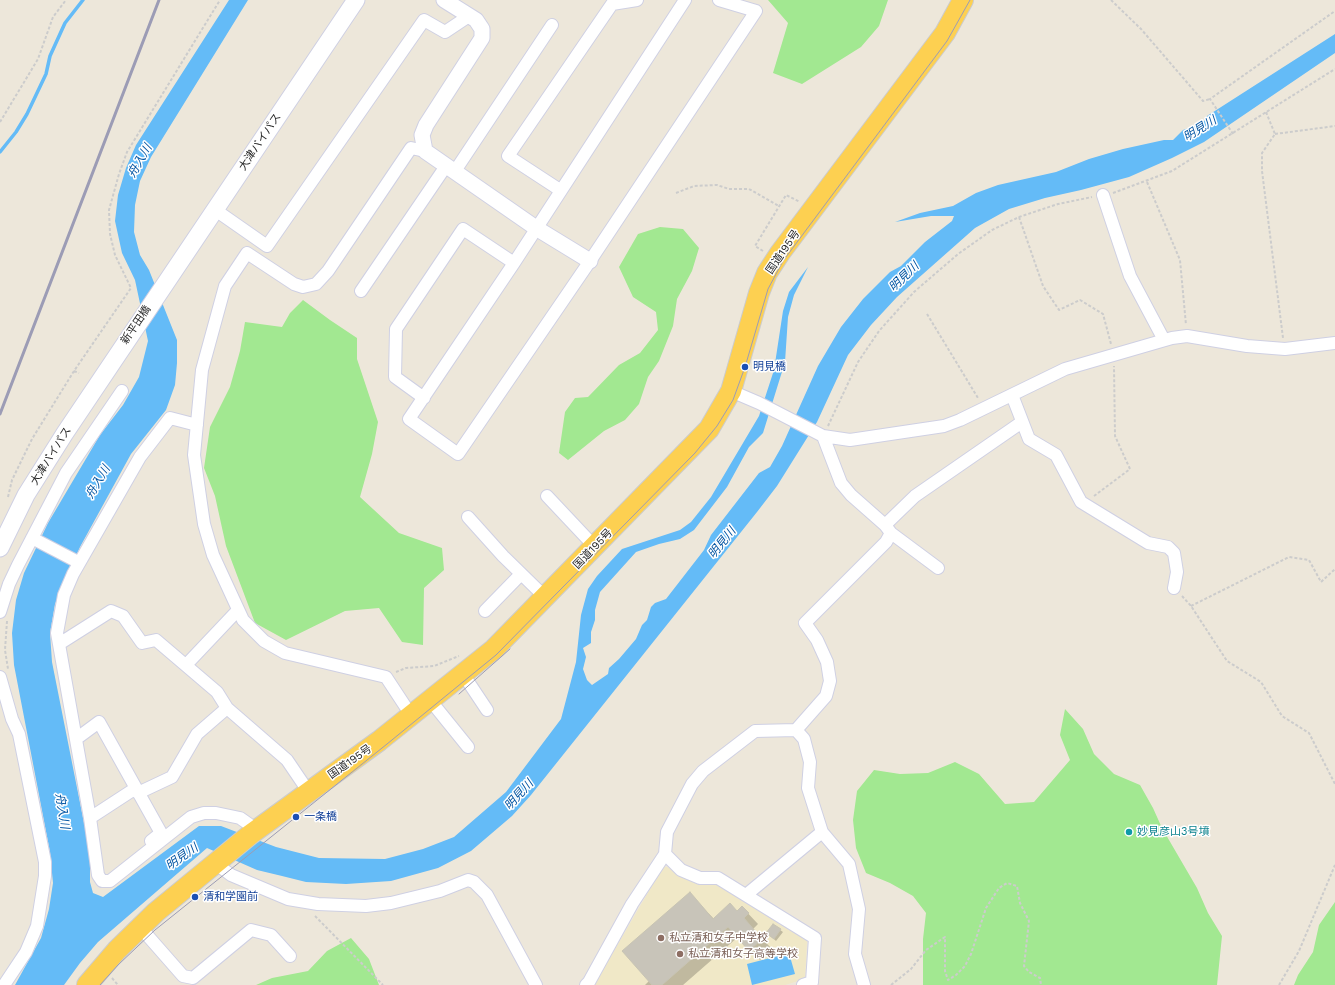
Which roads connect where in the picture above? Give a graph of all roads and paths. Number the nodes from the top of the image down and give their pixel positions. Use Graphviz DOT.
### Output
graph roads {
  1 [pos="66,0"];
  2 [pos="220,0"];
  3 [pos="356,0"];
  4 [pos="444,0"];
  5 [pos="637,0"];
  6 [pos="685,0"];
  7 [pos="718,0"];
  8 [pos="963,0"];
  9 [pos="1111,0"];
  10 [pos="1335,11"];
  11 [pos="469,16"];
  12 [pos="552,25"];
  13 [pos="1335,69"];
  14 [pos="1210,98"];
  15 [pos="1266,112"];
  16 [pos="0,122"];
  17 [pos="1335,126"];
  18 [pos="1234,134"];
  19 [pos="1275,134"];
  20 [pos="425,151"];
  21 [pos="450,169"];
  22 [pos="1147,182"];
  23 [pos="560,190"];
  24 [pos="676,194"];
  25 [pos="1103,195"];
  26 [pos="779,206"];
  27 [pos="214,209"];
  28 [pos="814,209"];
  29 [pos="536,228"];
  30 [pos="777,258"];
  31 [pos="590,261"];
  32 [pos="514,263"];
  33 [pos="164,284"];
  34 [pos="361,291"];
  35 [pos="927,314"];
  36 [pos="1187,336"];
  37 [pos="1164,340"];
  38 [pos="1335,343"];
  39 [pos="1285,349"];
  40 [pos="108,367"];
  41 [pos="74,371"];
  42 [pos="79,374"];
  43 [pos="122,391"];
  44 [pos="731,391"];
  45 [pos="1012,395"];
  46 [pos="424,398"];
  47 [pos="988,406"];
  48 [pos="1022,422"];
  49 [pos="197,425"];
  50 [pos="819,434"];
  51 [pos="547,496"];
  52 [pos="16,516"];
  53 [pos="468,517"];
  54 [pos="888,529"];
  55 [pos="35,539"];
  56 [pos="595,547"];
  57 [pos="0,548"];
  58 [pos="76,561"];
  59 [pos="938,568"];
  60 [pos="1335,569"];
  61 [pos="521,574"];
  62 [pos="1174,588"];
  63 [pos="546,598"];
  64 [pos="1191,606"];
  65 [pos="238,610"];
  66 [pos="485,611"];
  67 [pos="4,616"];
  68 [pos="59,644"];
  69 [pos="463,664"];
  70 [pos="186,665"];
  71 [pos="5,676"];
  72 [pos="386,677"];
  73 [pos="430,700"];
  74 [pos="227,708"];
  75 [pos="487,710"];
  76 [pos="412,715"];
  77 [pos="796,730"];
  78 [pos="76,739"];
  79 [pos="468,746"];
  80 [pos="1335,784"];
  81 [pos="137,790"];
  82 [pos="308,791"];
  83 [pos="90,818"];
  84 [pos="254,832"];
  85 [pos="822,832"];
  86 [pos="665,854"];
  87 [pos="219,860"];
  88 [pos="1335,865"];
  89 [pos="102,881"];
  90 [pos="746,895"];
  91 [pos="301,901"];
  92 [pos="140,927"];
  93 [pos="290,956"];
  94 [pos="4,985"];
  95 [pos="87,985"];
  96 [pos="383,985"];
  97 [pos="536,985"];
  98 [pos="586,985"];
  99 [pos="803,985"];
  100 [pos="864,985"];
  101 [pos="891,985"];
  102 [pos="1041,985"];
  103 [pos="1279,985"];
  1 -- 16 [label="path"];
  2 -- 41 [label="path"];
  3 -- 27 [label="main road, 大津バイパス"];
  4 -- 11 [label="street"];
  5 -- 23 [label="street"];
  6 -- 23 [label="street"];
  7 -- 31 [label="street"];
  8 -- 28 [label="highway, 国道195号"];
  9 -- 14 [label="path"];
  10 -- 14 [label="path"];
  11 -- 20 [label="street"];
  11 -- 27 [label="street"];
  12 -- 21 [label="street"];
  13 -- 15 [label="path"];
  14 -- 18 [label="path"];
  15 -- 18 [label="path"];
  15 -- 19 [label="path"];
  17 -- 19 [label="path"];
  18 -- 22 [label="path"];
  19 -- 39 [label="path"];
  20 -- 21 [label="street"];
  20 -- 49 [label="street"];
  21 -- 29 [label="street"];
  21 -- 34 [label="street"];
  22 -- 25 [label="path"];
  22 -- 36 [label="path"];
  23 -- 29 [label="street"];
  24 -- 26 [label="path"];
  25 -- 37 [label="street"];
  25 -- 50 [label="path"];
  26 -- 28 [label="path"];
  26 -- 30 [label="path"];
  27 -- 33 [label="main road, 大津バイパス"];
  28 -- 30 [label="highway, 国道195号"];
  29 -- 31 [label="street"];
  29 -- 32 [label="street"];
  30 -- 44 [label="highway, 国道195号"];
  31 -- 46 [label="street"];
  32 -- 46 [label="street"];
  32 -- 46 [label="street"];
  33 -- 40 [label="main road, 新平田橋"];
  35 -- 47 [label="path"];
  36 -- 37 [label="street"];
  36 -- 39 [label="street"];
  37 -- 45 [label="street"];
  38 -- 39 [label="street"];
  40 -- 52 [label="main road, 大津バイパス"];
  41 -- 42 [label="path"];
  41 -- 52 [label="path"];
  43 -- 55 [label="street"];
  44 -- 50 [label="street"];
  44 -- 56 [label="highway, 国道195号"];
  45 -- 47 [label="street"];
  45 -- 48 [label="street"];
  47 -- 50 [label="street"];
  48 -- 54 [label="street"];
  48 -- 62 [label="street"];
  49 -- 58 [label="street"];
  49 -- 65 [label="street"];
  50 -- 54 [label="street"];
  51 -- 56 [label="street"];
  52 -- 57 [label="main road, 大津バイパス"];
  53 -- 61 [label="street"];
  54 -- 59 [label="street"];
  54 -- 77 [label="street"];
  55 -- 58 [label="street"];
  55 -- 67 [label="street"];
  56 -- 63 [label="highway, 国道195号"];
  58 -- 68 [label="street"];
  60 -- 64 [label="path"];
  61 -- 63 [label="street"];
  61 -- 66 [label="street"];
  62 -- 64 [label="path"];
  63 -- 69 [label="highway, 国道195号"];
  64 -- 80 [label="path"];
  65 -- 70 [label="street"];
  65 -- 72 [label="street"];
  67 -- 71 [label="path"];
  68 -- 70 [label="street"];
  68 -- 78 [label="street"];
  69 -- 72 [label="path"];
  69 -- 73 [label="highway, 国道195号"];
  69 -- 75 [label="street"];
  70 -- 74 [label="street"];
  71 -- 94 [label="street"];
  72 -- 76 [label="street"];
  73 -- 76 [label="highway, 国道195号"];
  73 -- 79 [label="street"];
  74 -- 81 [label="street"];
  74 -- 82 [label="street"];
  76 -- 82 [label="highway, 国道195号"];
  77 -- 85 [label="street"];
  77 -- 86 [label="street"];
  78 -- 81 [label="street"];
  78 -- 83 [label="street"];
  81 -- 83 [label="street"];
  81 -- 89 [label="street"];
  82 -- 84 [label="highway, 国道195号"];
  83 -- 89 [label="street"];
  84 -- 87 [label="highway, 国道195号"];
  84 -- 89 [label="street"];
  85 -- 90 [label="street"];
  85 -- 100 [label="street"];
  86 -- 90 [label="street"];
  86 -- 98 [label="street"];
  87 -- 91 [label="street"];
  87 -- 92 [label="highway, 国道195号"];
  88 -- 103 [label="path"];
  90 -- 99 [label="street"];
  91 -- 96 [label="path"];
  91 -- 97 [label="street"];
  92 -- 93 [label="street"];
  92 -- 95 [label="highway, 国道195号"];
  101 -- 102 [label="path"];
}
